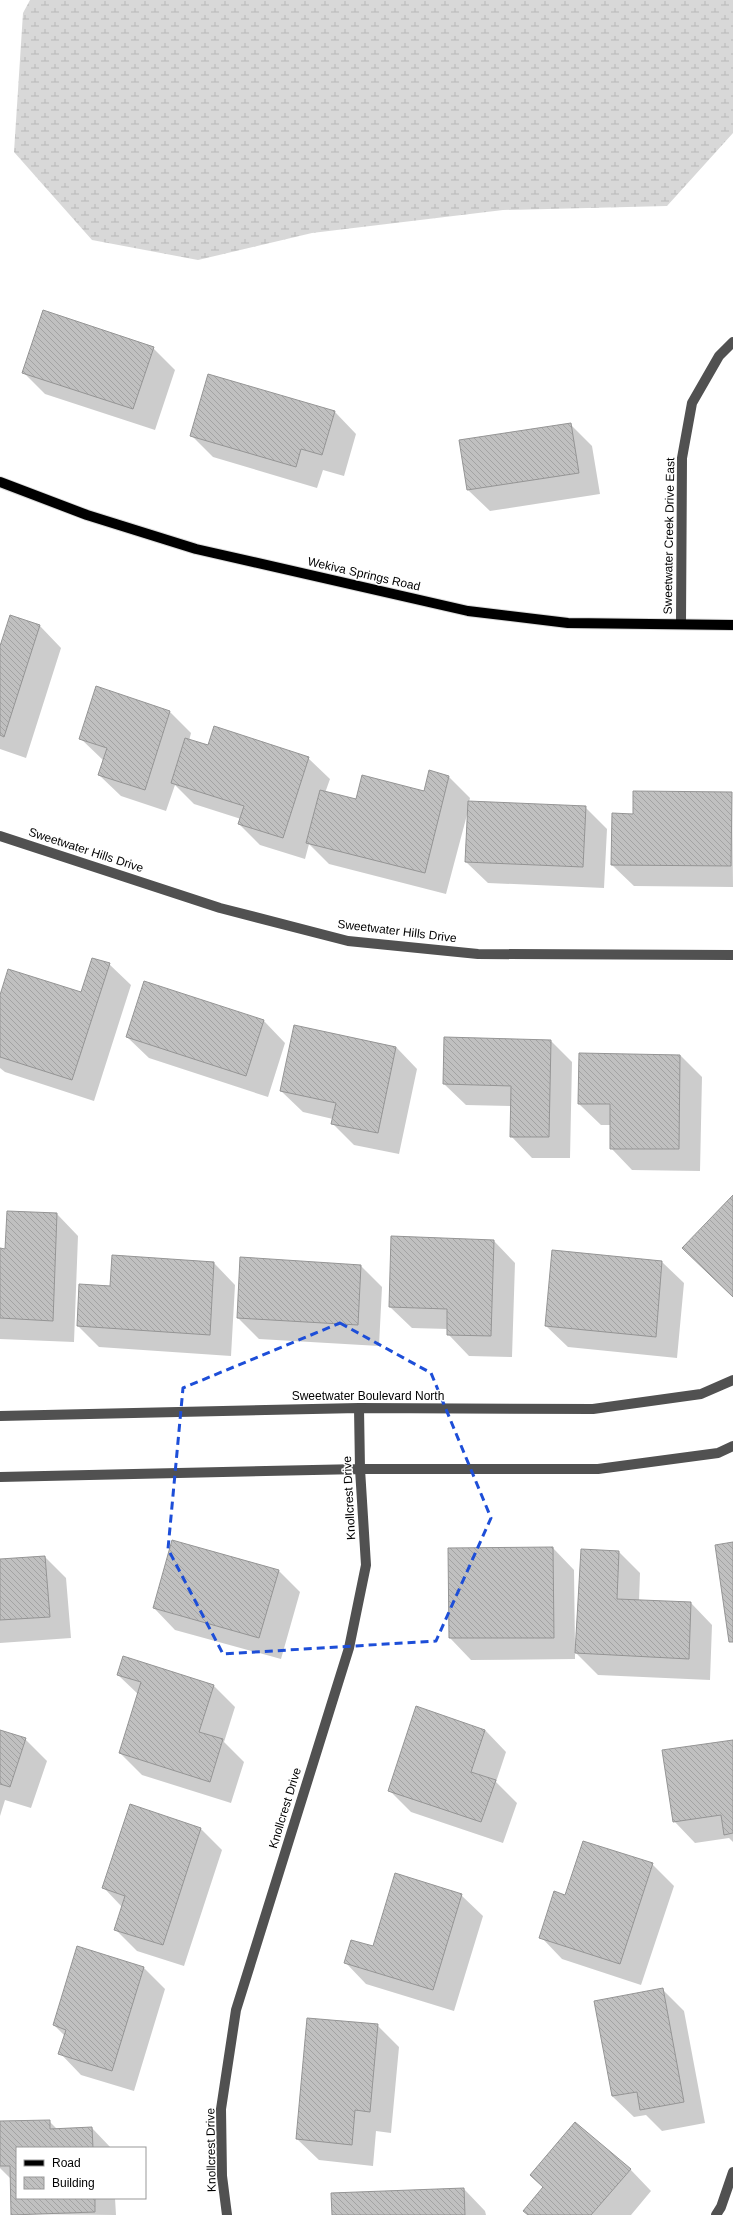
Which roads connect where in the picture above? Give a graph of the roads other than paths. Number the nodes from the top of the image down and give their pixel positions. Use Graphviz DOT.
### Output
graph roads {
  1 [pos="733,342"];
  2 [pos="0,482"];
  3 [pos="681,623"];
  4 [pos="733,625"];
  5 [pos="0,836"];
  6 [pos="733,955"];
  7 [pos="733,1380"];
  8 [pos="359,1408"];
  9 [pos="0,1416"];
  10 [pos="733,1446"];
  11 [pos="360,1469"];
  12 [pos="0,1476"];
  13 [pos="733,2172"];
  14 [pos="227,2215"];
  15 [pos="716,2215"];
  1 -- 3 [label="street, Sweetwater Creek Drive East"];
  2 -- 3 [label="main road, Wekiva Springs Road"];
  3 -- 4 [label="main road, Wekiva Springs Road"];
  5 -- 6 [label="street, Sweetwater Hills Drive"];
  7 -- 8 [label="street, Sweetwater Boulevard North"];
  8 -- 9 [label="street, Sweetwater Boulevard North"];
  8 -- 11 [label="street, Knollcrest Drive"];
  10 -- 11 [label="street"];
  11 -- 12 [label="street"];
  11 -- 14 [label="street, Knollcrest Drive"];
  13 -- 15 [label="street"];
}
